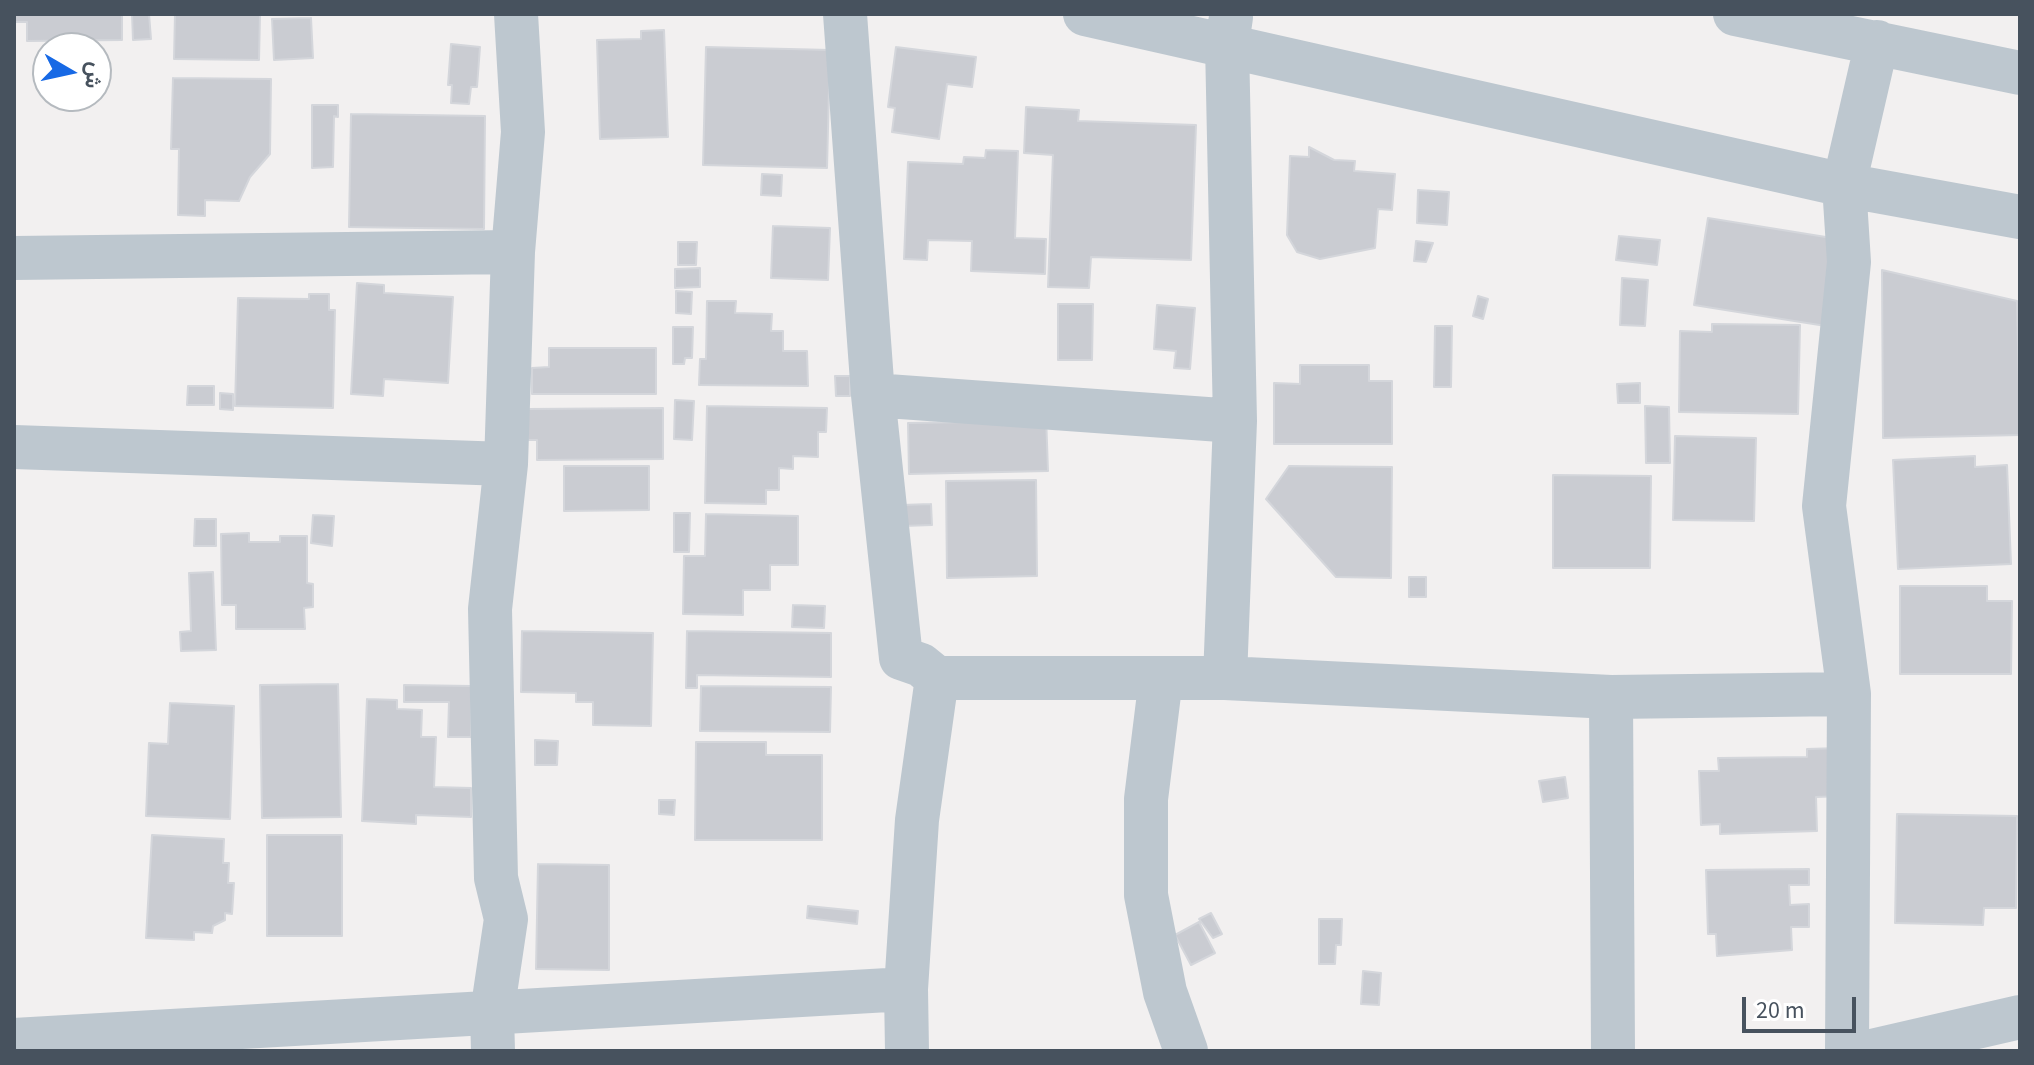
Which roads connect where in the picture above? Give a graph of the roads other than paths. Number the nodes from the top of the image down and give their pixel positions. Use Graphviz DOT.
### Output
graph roads {
  1 [pos="516,14"];
  2 [pos="845,14"];
  3 [pos="1085,14"];
  4 [pos="1735,14"];
  5 [pos="1229,29"];
  6 [pos="1877,42"];
  7 [pos="2020,73"];
  8 [pos="1844,185"];
  9 [pos="2020,217"];
  10 [pos="513,252"];
  11 [pos="14,258"];
  12 [pos="873,395"];
  13 [pos="1235,421"];
  14 [pos="14,447"];
  15 [pos="506,464"];
  16 [pos="937,678"];
  17 [pos="1161,678"];
  18 [pos="1225,678"];
  19 [pos="1849,694"];
  20 [pos="1611,697"];
  21 [pos="906,989"];
  22 [pos="2020,1017"];
  23 [pos="492,1032"];
  24 [pos="14,1040"];
  25 [pos="907,1051"];
  26 [pos="1186,1051"];
  27 [pos="1613,1051"];
  28 [pos="1847,1051"];
  29 [pos="1872,1051"];
  1 -- 10 [label="street"];
  2 -- 12 [label="street"];
  3 -- 5 [label="street"];
  4 -- 6 [label="street"];
  5 -- 8 [label="street"];
  5 -- 13 [label="street"];
  6 -- 7 [label="street"];
  6 -- 8 [label="street"];
  8 -- 9 [label="street"];
  8 -- 19 [label="street"];
  10 -- 11 [label="street"];
  10 -- 15 [label="street"];
  12 -- 13 [label="street"];
  12 -- 16 [label="street"];
  13 -- 18 [label="street"];
  14 -- 15 [label="street"];
  15 -- 23 [label="street"];
  16 -- 17 [label="street"];
  16 -- 21 [label="street"];
  17 -- 18 [label="street"];
  17 -- 26 [label="street"];
  18 -- 20 [label="street"];
  19 -- 20 [label="street"];
  19 -- 28 [label="street"];
  20 -- 27 [label="street"];
  21 -- 23 [label="street"];
  21 -- 25 [label="street"];
  22 -- 29 [label="street"];
  23 -- 24 [label="street"];
}
